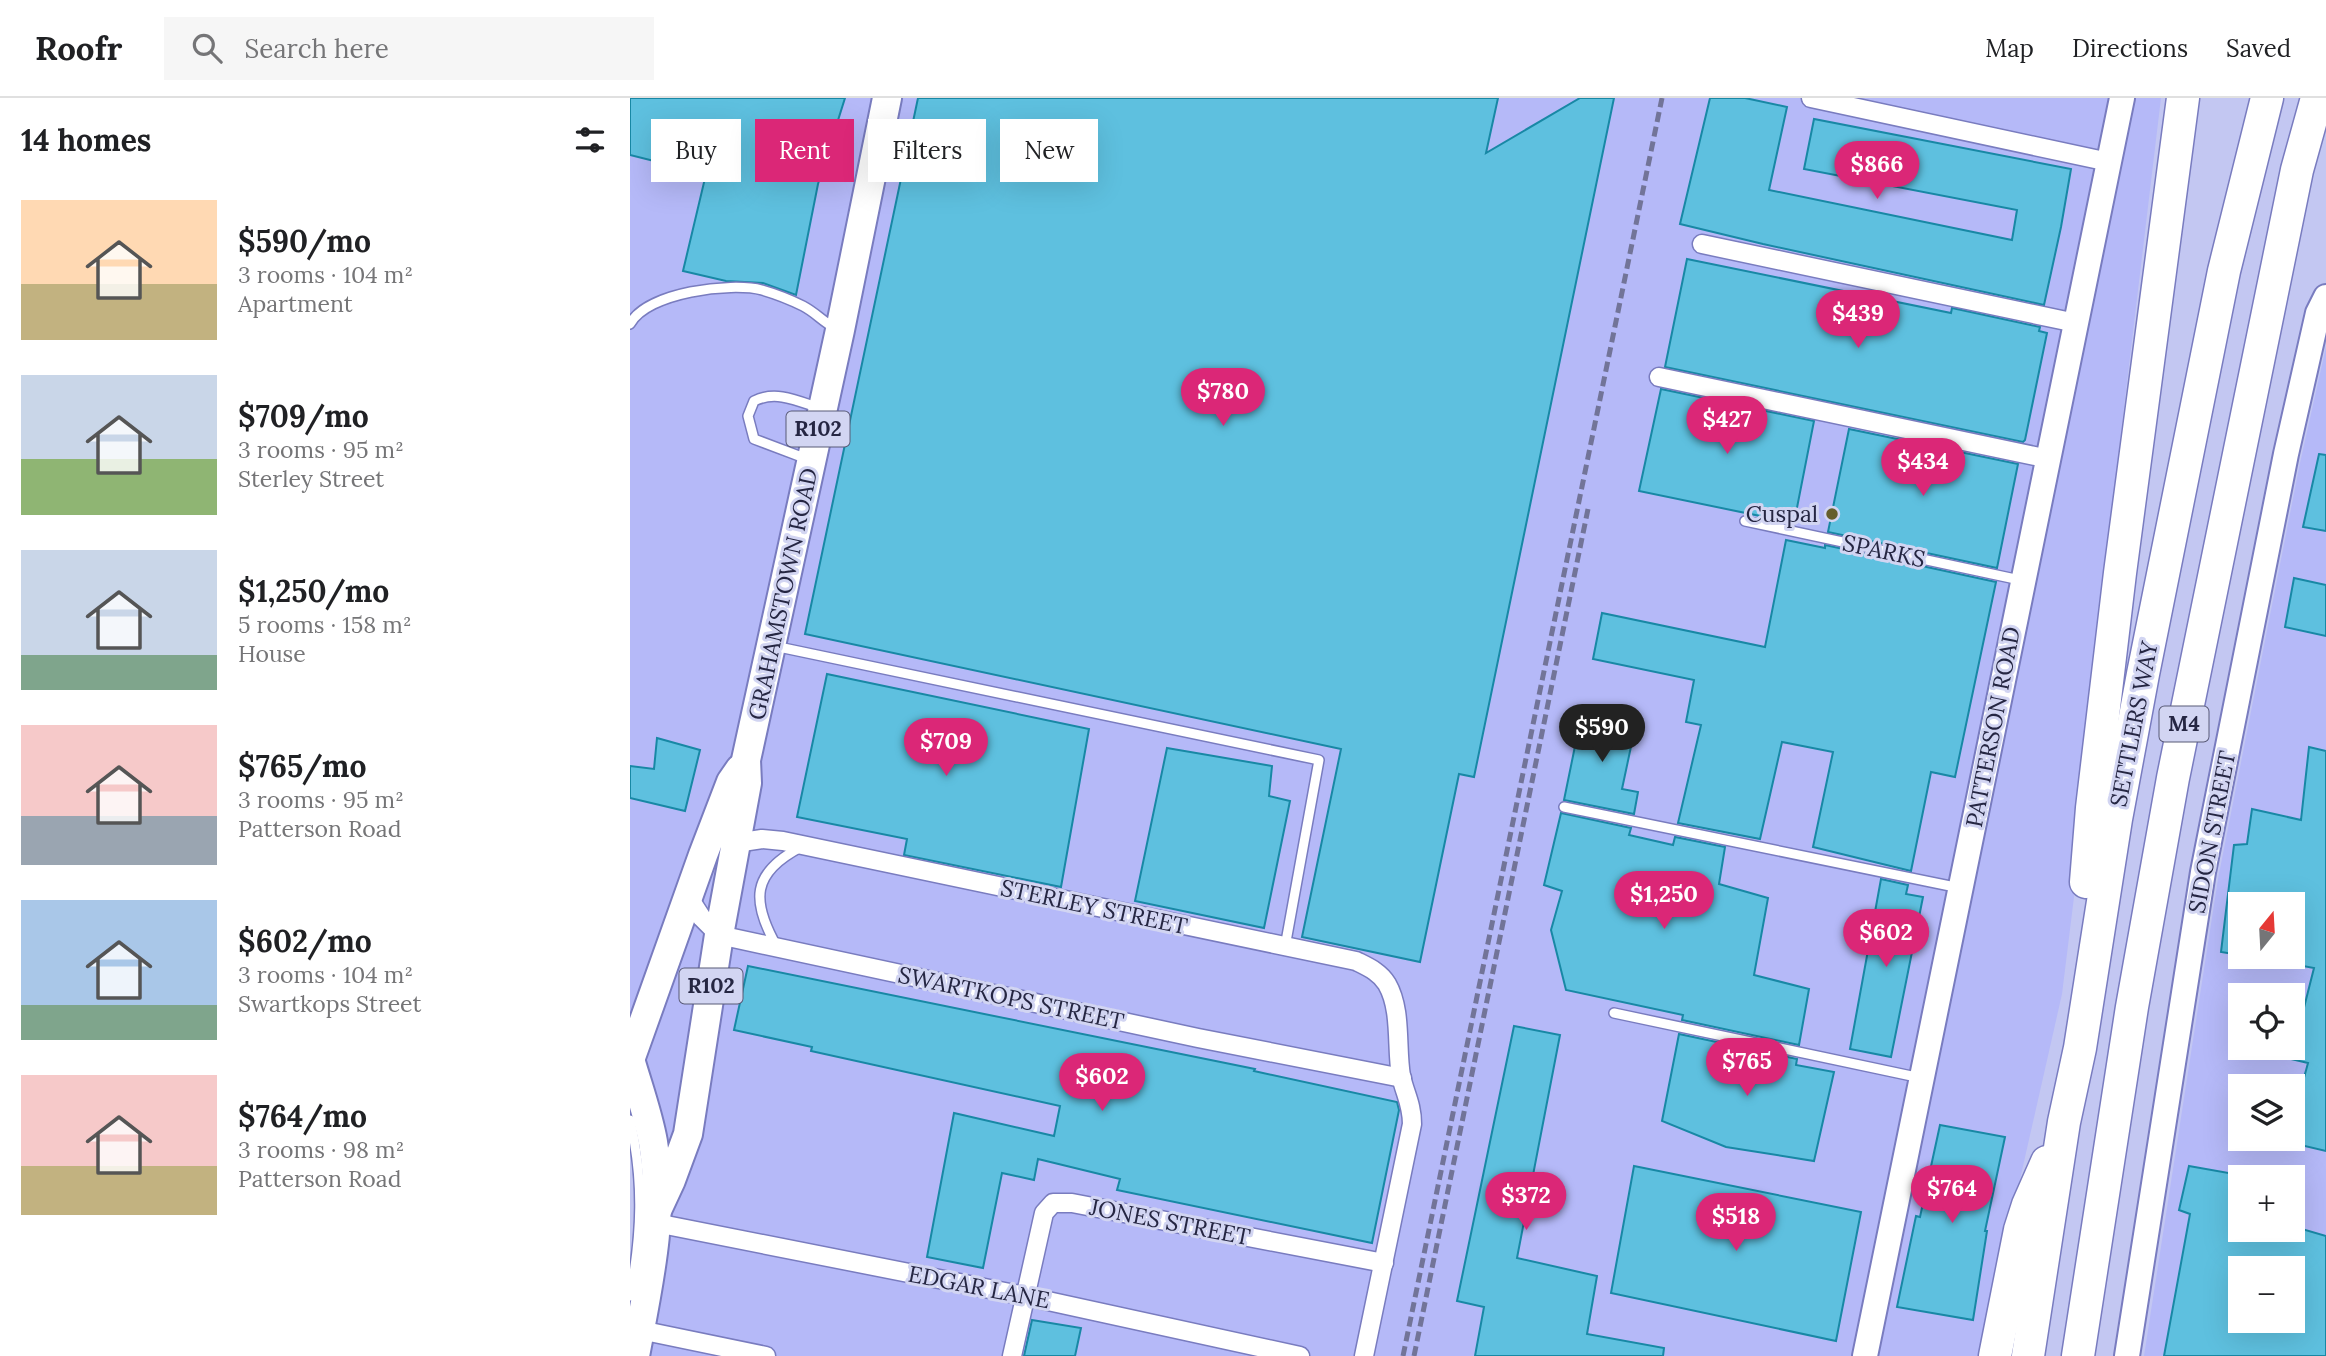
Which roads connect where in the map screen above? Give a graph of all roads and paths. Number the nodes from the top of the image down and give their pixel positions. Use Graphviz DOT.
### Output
graph roads {
  1 [pos="887,98"];
  2 [pos="1811,98"];
  3 [pos="2122,98"];
  4 [pos="2183,98"];
  5 [pos="2267,98"];
  6 [pos="2317,98"];
  7 [pos="2326,140"];
  8 [pos="2109,162"];
  9 [pos="2297,170"];
  10 [pos="1702,244"];
  11 [pos="2326,285"];
  12 [pos="2322,305"];
  13 [pos="2076,323"];
  14 [pos="630,324"];
  15 [pos="840,330"];
  16 [pos="1659,377"];
  17 [pos="823,409"];
  18 [pos="2049,459"];
  19 [pos="812,461"];
  20 [pos="1745,521"];
  21 [pos="2022,580"];
  22 [pos="772,646"];
  23 [pos="746,760"];
  24 [pos="1564,807"];
  25 [pos="735,842"];
  26 [pos="803,845"];
  27 [pos="703,855"];
  28 [pos="1960,888"];
  29 [pos="689,898"];
  30 [pos="719,935"];
  31 [pos="1285,947"];
  32 [pos="778,948"];
  33 [pos="1615,1013"];
  34 [pos="2080,1048"];
  35 [pos="630,1060"];
  36 [pos="1402,1078"];
  37 [pos="1921,1078"];
  38 [pos="630,1120"];
  39 [pos="2064,1122"];
  40 [pos="657,1216"];
  41 [pos="1384,1263"];
  42 [pos="630,1296"];
  43 [pos="1025,1296"];
  44 [pos="638,1343"];
  45 [pos="766,1356"];
  46 [pos="1012,1356"];
  47 [pos="1300,1356"];
  48 [pos="1364,1356"];
  49 [pos="1865,1356"];
  50 [pos="1995,1356"];
  51 [pos="2028,1356"];
  52 [pos="2078,1356"];
  53 [pos="2127,1356"];
  1 -- 15 [label="main road, GRAHAMSTOWN ROAD / R102"];
  2 -- 8 [label="street"];
  3 -- 8 [label="street, PATTERSON ROAD"];
  4 -- 34 [label="highway"];
  5 -- 34 [label="highway, SETTLERS WAY / M4"];
  6 -- 9 [label="highway, M4"];
  7 -- 9 [label="highway"];
  8 -- 13 [label="street, PATTERSON ROAD"];
  9 -- 52 [label="highway, M4"];
  10 -- 13 [label="street"];
  11 -- 12 [label="street, SIDON STREET"];
  12 -- 53 [label="street, SIDON STREET"];
  13 -- 18 [label="street, PATTERSON ROAD"];
  14 -- 15 [label="lane"];
  15 -- 17 [label="main road, GRAHAMSTOWN ROAD / R102"];
  16 -- 18 [label="street"];
  17 -- 19 [label="main road, GRAHAMSTOWN ROAD / R102"];
  17 -- 19 [label="lane"];
  18 -- 21 [label="street, PATTERSON ROAD"];
  19 -- 22 [label="main road, GRAHAMSTOWN ROAD / R102"];
  20 -- 21 [label="lane, SPARKS"];
  21 -- 28 [label="street, PATTERSON ROAD"];
  22 -- 23 [label="main road, GRAHAMSTOWN ROAD / R102"];
  22 -- 31 [label="lane"];
  23 -- 25 [label="main road, GRAHAMSTOWN ROAD / R102"];
  23 -- 27 [label="main road, GRAHAMSTOWN ROAD / R102"];
  24 -- 28 [label="lane"];
  25 -- 26 [label="street, STERLEY STREET"];
  25 -- 27 [label="street, STERLEY STREET"];
  25 -- 30 [label="main road, GRAHAMSTOWN ROAD / R102"];
  26 -- 31 [label="street, STERLEY STREET"];
  26 -- 32 [label="lane"];
  27 -- 29 [label="main road, GRAHAMSTOWN ROAD / R102"];
  28 -- 37 [label="street, PATTERSON ROAD"];
  29 -- 30 [label="street"];
  29 -- 35 [label="main road, GRAHAMSTOWN ROAD / R102"];
  30 -- 32 [label="street, SWARTKOPS STREET"];
  30 -- 40 [label="main road, GRAHAMSTOWN ROAD / R102"];
  31 -- 36 [label="street, STERLEY STREET"];
  32 -- 36 [label="street, SWARTKOPS STREET"];
  33 -- 37 [label="lane"];
  34 -- 39 [label="highway, SETTLERS WAY / M4"];
  35 -- 40 [label="main road"];
  36 -- 41 [label="street"];
  37 -- 49 [label="street, PATTERSON ROAD"];
  38 -- 42 [label="lane"];
  39 -- 50 [label="highway"];
  39 -- 51 [label="highway, SETTLERS WAY / M4"];
  40 -- 43 [label="street, EDGAR LANE"];
  40 -- 44 [label="main road, R102"];
  41 -- 43 [label="street, JONES STREET"];
  41 -- 48 [label="street"];
  43 -- 46 [label="street, JONES STREET"];
  43 -- 47 [label="street, EDGAR LANE"];
  44 -- 45 [label="street"];
}
